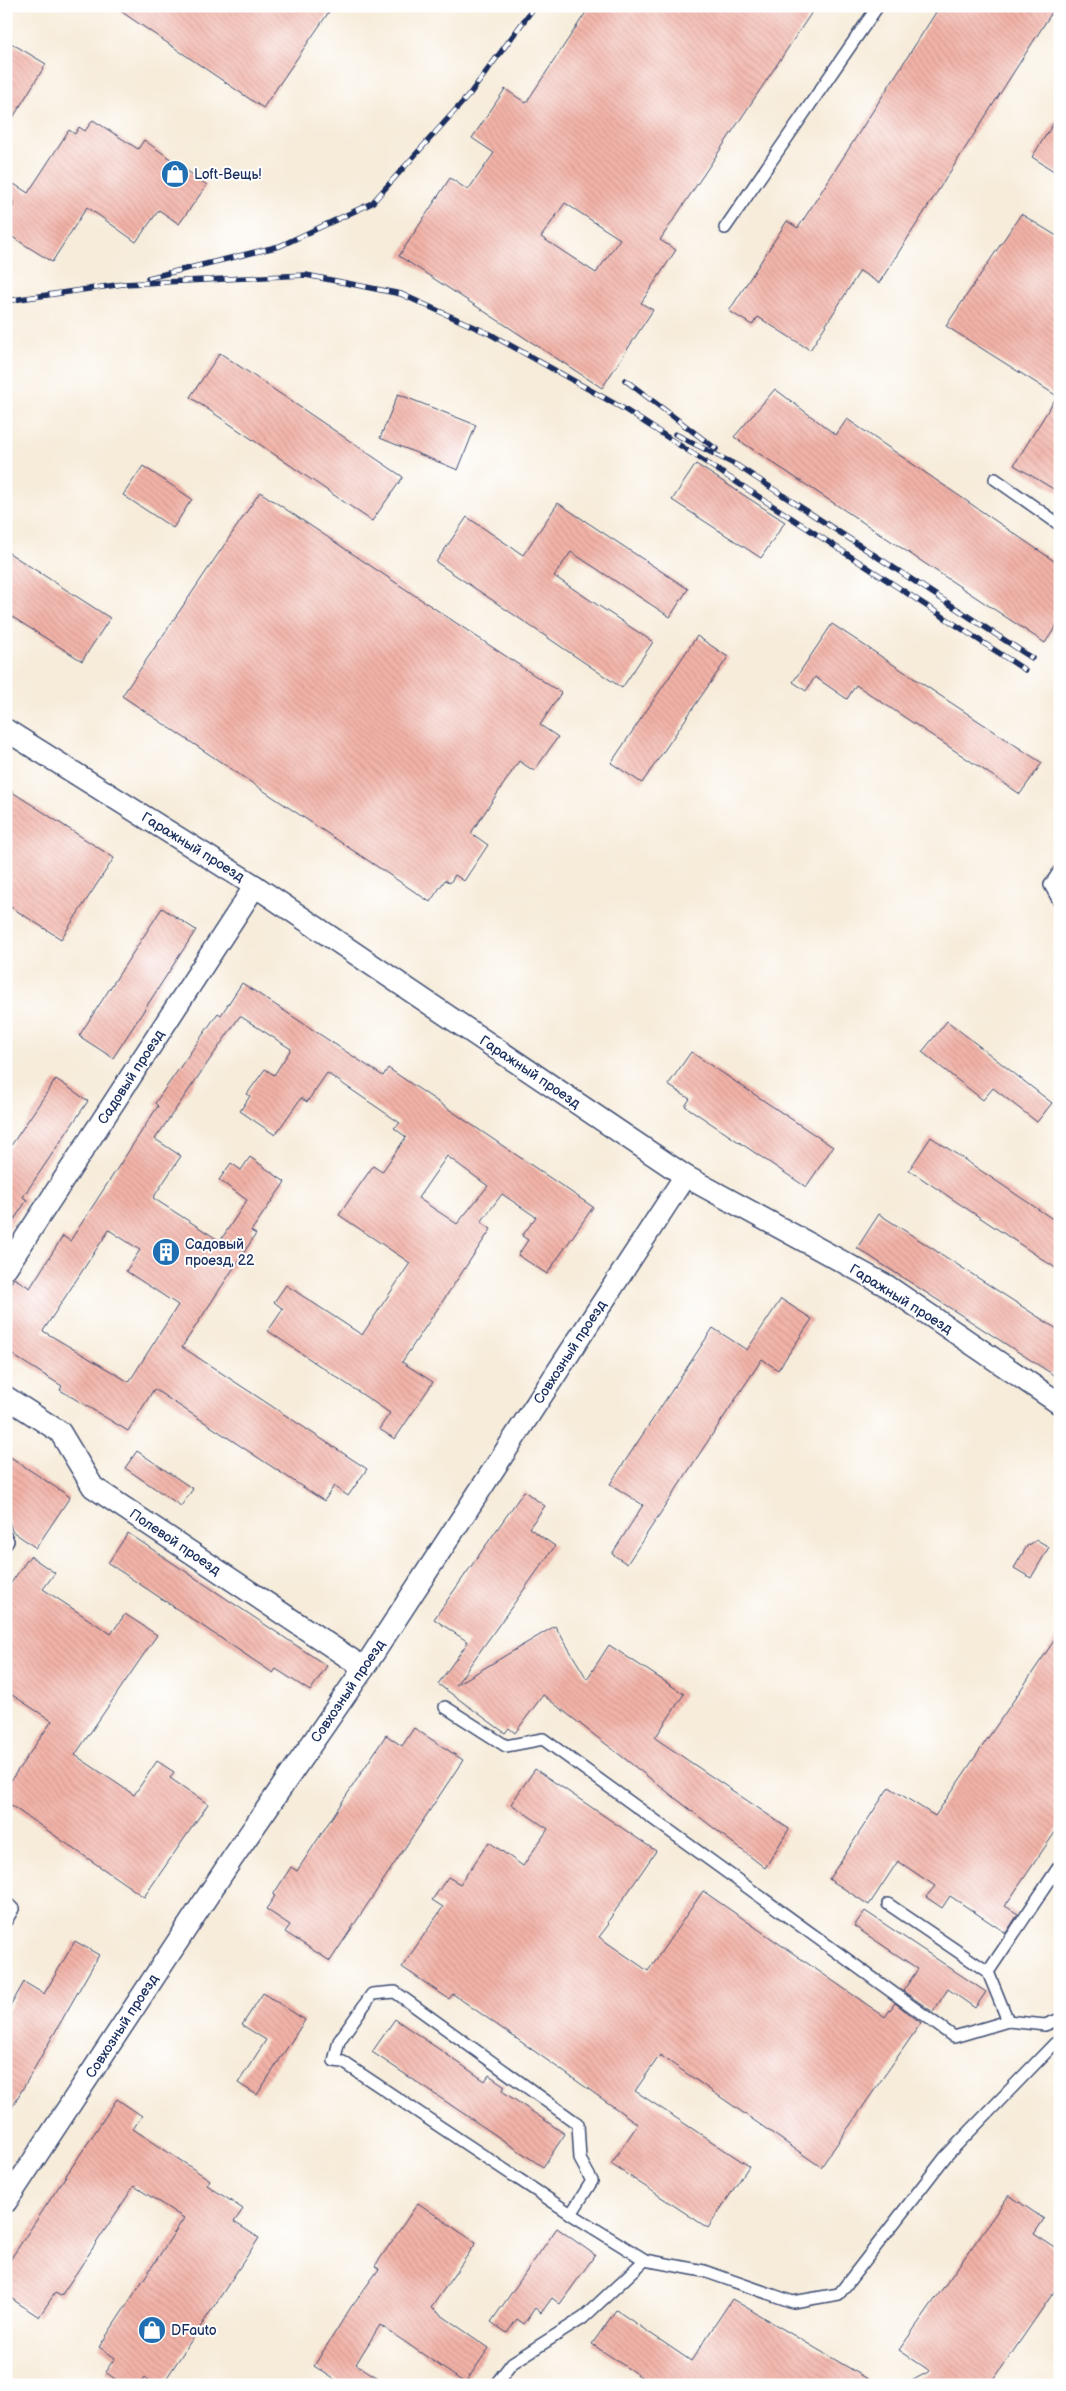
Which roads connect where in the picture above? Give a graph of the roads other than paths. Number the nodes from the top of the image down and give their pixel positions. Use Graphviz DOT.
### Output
graph roads {
  1 [pos="878,6"];
  2 [pos="725,228"];
  3 [pos="995,479"];
  4 [pos="1060,524"];
  5 [pos="6,730"];
  6 [pos="1060,870"];
  7 [pos="255,886"];
  8 [pos="1060,903"];
  9 [pos="685,1176"];
  10 [pos="6,1268"];
  11 [pos="6,1397"];
  12 [pos="1060,1404"];
  13 [pos="6,1537"];
  14 [pos="6,1544"];
  15 [pos="364,1668"];
  16 [pos="445,1707"];
  17 [pos="1060,1865"];
  18 [pos="6,1902"];
  19 [pos="888,1904"];
  20 [pos="6,1922"];
  21 [pos="988,1972"];
  22 [pos="1060,2019"];
  23 [pos="1008,2021"];
  24 [pos="1060,2038"];
  25 [pos="6,2202"];
  26 [pos="571,2214"];
  27 [pos="645,2260"];
  28 [pos="496,2385"];
  1 -- 2 [label="lane"];
  3 -- 4 [label="lane"];
  5 -- 7 [label="street, Гаражный проезд"];
  6 -- 8 [label="lane"];
  7 -- 9 [label="street, Гаражный проезд"];
  7 -- 10 [label="street, Садовый проезд"];
  9 -- 12 [label="street, Гаражный проезд"];
  9 -- 15 [label="street, Совхозный проезд"];
  11 -- 15 [label="street, Полевой проезд"];
  13 -- 14 [label="lane"];
  15 -- 25 [label="street, Совхозный проезд"];
  16 -- 23 [label="lane"];
  17 -- 21 [label="lane"];
  18 -- 20 [label="lane"];
  19 -- 21 [label="lane"];
  21 -- 23 [label="lane"];
  22 -- 23 [label="lane"];
  24 -- 27 [label="lane"];
  26 -- 26 [label="lane"];
  26 -- 27 [label="lane"];
  27 -- 28 [label="lane"];
}
